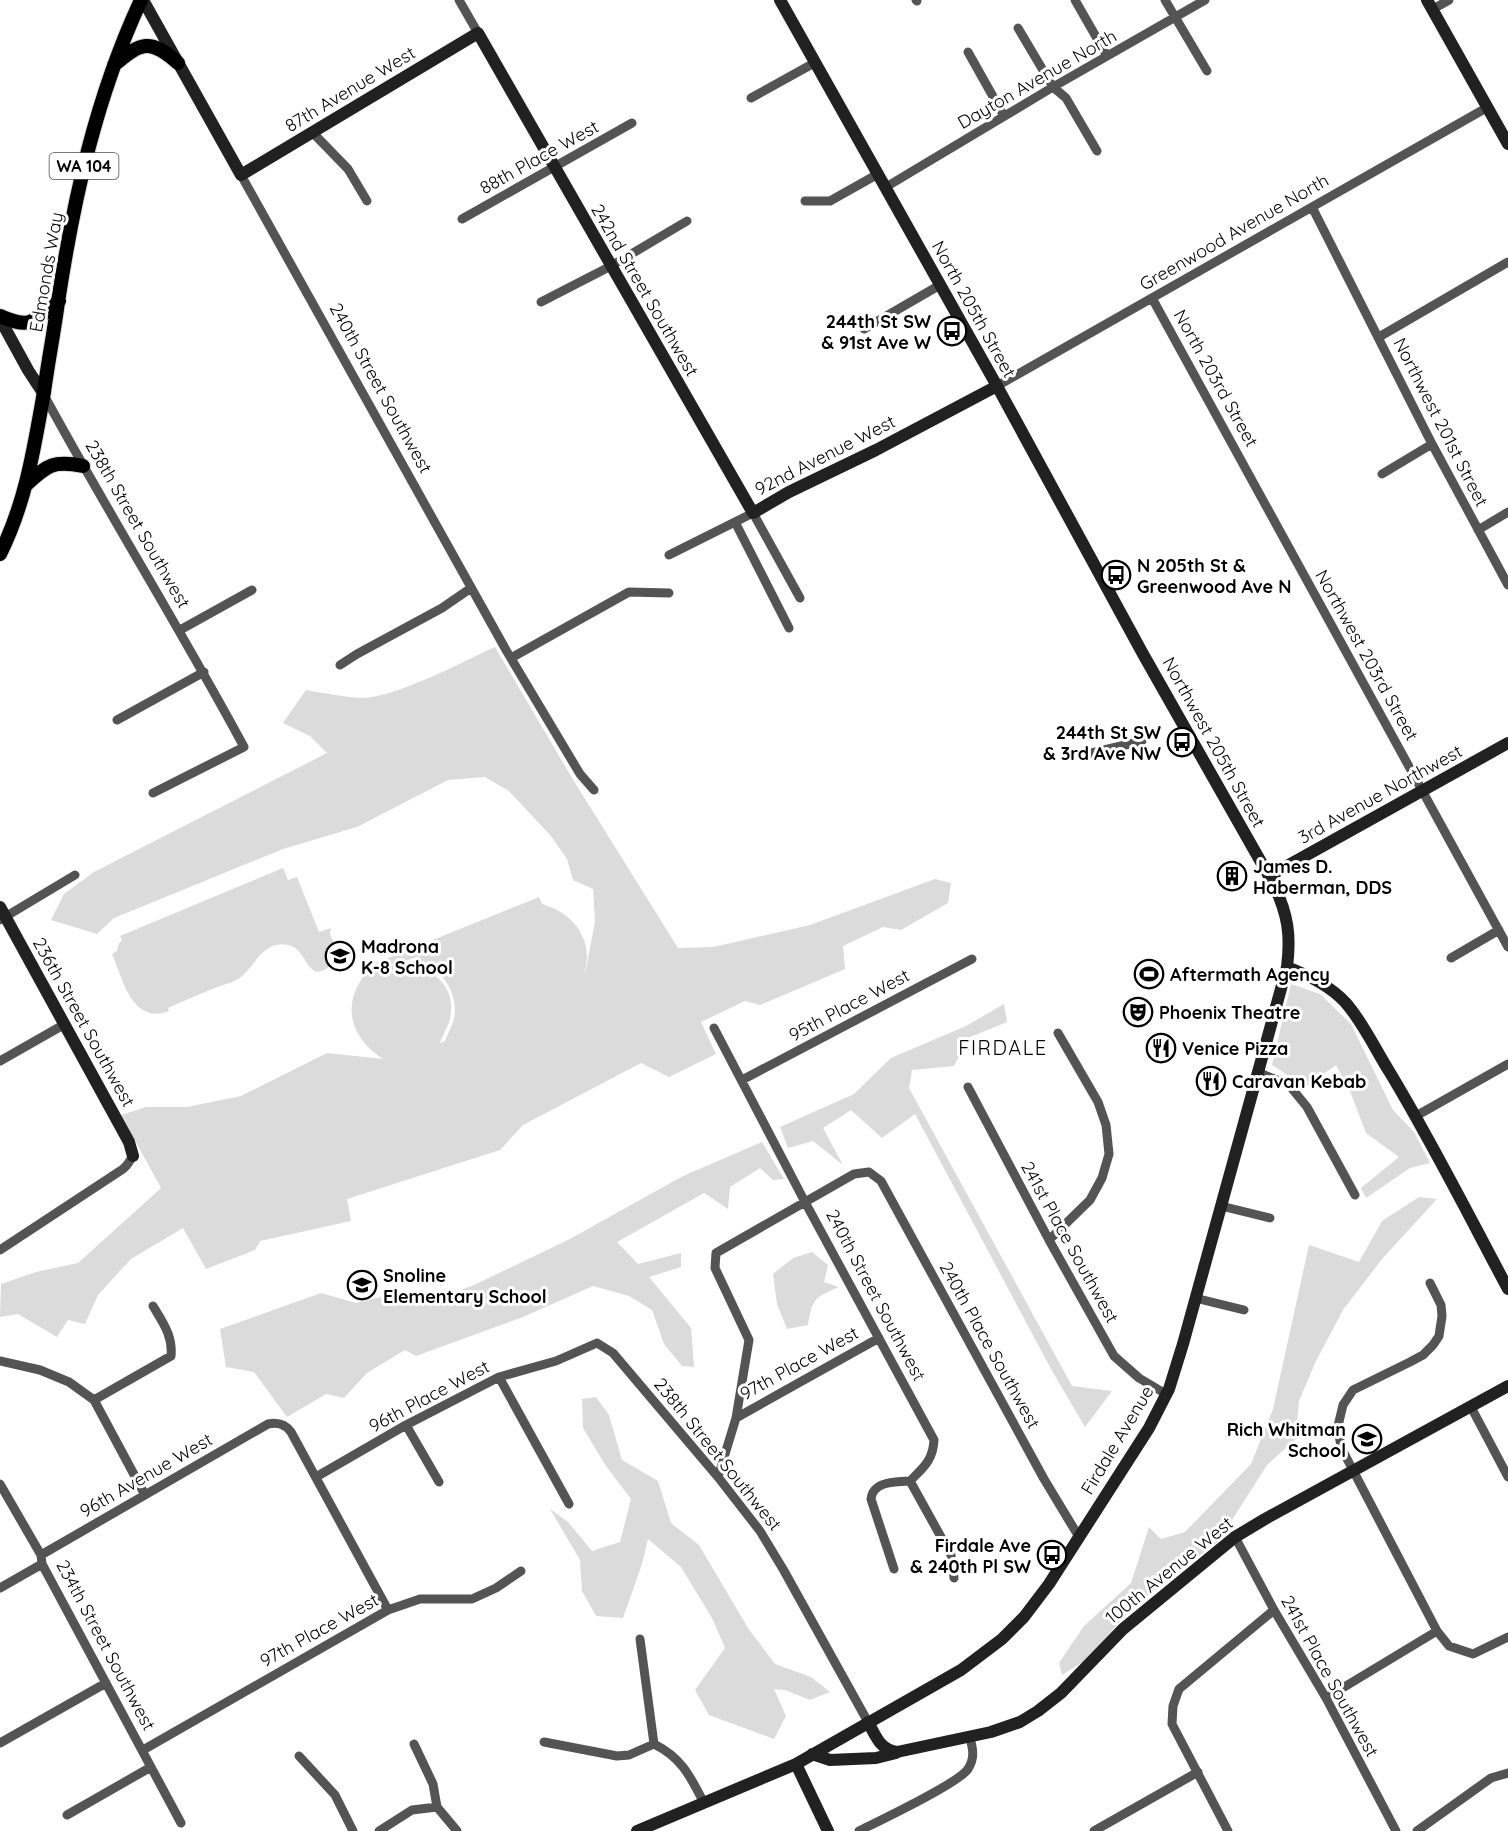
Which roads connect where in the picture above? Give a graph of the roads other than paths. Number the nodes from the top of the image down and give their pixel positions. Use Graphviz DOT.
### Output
graph roads {
  1 [pos="142,0"];
  2 [pos="459,0"];
  3 [pos="780,0"];
  4 [pos="1075,0"];
  5 [pos="1165,0"];
  6 [pos="1205,0"];
  7 [pos="1449,0"];
  8 [pos="1430,5"];
  9 [pos="1175,17"];
  10 [pos="1018,28"];
  11 [pos="477,33"];
  12 [pos="968,52"];
  13 [pos="1107,56"];
  14 [pos="816,62"];
  15 [pos="178,63"];
  16 [pos="112,66"];
  17 [pos="1207,71"];
  18 [pos="1053,87"];
  19 [pos="751,98"];
  20 [pos="1488,107"];
  21 [pos="1004,116"];
  22 [pos="632,123"];
  23 [pos="313,133"];
  24 [pos="1508,144"];
  25 [pos="1097,151"];
  26 [pos="554,168"];
  27 [pos="878,174"];
  28 [pos="241,175"];
  29 [pos="886,187"];
  30 [pos="367,201"];
  31 [pos="805,201"];
  32 [pos="1312,207"];
  33 [pos="462,219"];
  34 [pos="687,221"];
  35 [pos="1508,262"];
  36 [pos="611,266"];
  37 [pos="940,285"];
  38 [pos="1152,298"];
  39 [pos="58,301"];
  40 [pos="541,302"];
  41 [pos="0,317"];
  42 [pos="864,328"];
  43 [pos="1379,337"];
  44 [pos="997,386"];
  45 [pos="43,393"];
  46 [pos="1432,444"];
  47 [pos="82,466"];
  48 [pos="1250,474"];
  49 [pos="1382,474"];
  50 [pos="27,484"];
  51 [pos="753,513"];
  52 [pos="1508,513"];
  53 [pos="735,522"];
  54 [pos="1478,530"];
  55 [pos="0,554"];
  56 [pos="669,555"];
  57 [pos="1508,585"];
  58 [pos="471,588"];
  59 [pos="252,590"];
  60 [pos="669,593"];
  61 [pos="800,598"];
  62 [pos="789,628"];
  63 [pos="180,630"];
  64 [pos="1134,638"];
  65 [pos="511,658"];
  66 [pos="340,665"];
  67 [pos="204,672"];
  68 [pos="117,720"];
  69 [pos="1142,741"];
  70 [pos="1508,742"];
  71 [pos="1083,755"];
  72 [pos="594,790"];
  73 [pos="1422,790"];
  74 [pos="153,793"];
  75 [pos="75,875"];
  76 [pos="1269,876"];
  77 [pos="2,914"];
  78 [pos="1499,930"];
  79 [pos="1508,947"];
  80 [pos="1451,958"];
  81 [pos="972,959"];
  82 [pos="1287,967"];
  83 [pos="65,1024"];
  84 [pos="714,1028"];
  85 [pos="1058,1033"];
  86 [pos="0,1061"];
  87 [pos="1508,1064"];
  88 [pos="1257,1072"];
  89 [pos="742,1080"];
  90 [pos="968,1087"];
  91 [pos="1416,1116"];
  92 [pos="133,1156"];
  93 [pos="1355,1196"];
  94 [pos="805,1202"];
  95 [pos="1221,1206"];
  96 [pos="1270,1218"];
  97 [pos="1049,1240"];
  98 [pos="0,1250"];
  99 [pos="1430,1283"];
  100 [pos="1508,1289"];
  101 [pos="1196,1298"];
  102 [pos="153,1306"];
  103 [pos="1244,1310"];
  104 [pos="879,1338"];
  105 [pos="597,1343"];
  106 [pos="0,1361"];
  107 [pos="499,1377"];
  108 [pos="1508,1386"];
  109 [pos="1166,1394"];
  110 [pos="94,1400"];
  111 [pos="1471,1407"];
  112 [pos="735,1418"];
  113 [pos="406,1425"];
  114 [pos="1353,1472"];
  115 [pos="316,1477"];
  116 [pos="718,1477"];
  117 [pos="1508,1477"];
  118 [pos="910,1481"];
  119 [pos="439,1482"];
  120 [pos="0,1484"];
  121 [pos="145,1495"];
  122 [pos="569,1504"];
  123 [pos="1079,1537"];
  124 [pos="1235,1537"];
  125 [pos="41,1560"];
  126 [pos="894,1569"];
  127 [pos="521,1571"];
  128 [pos="954,1578"];
  129 [pos="0,1587"];
  130 [pos="388,1610"];
  131 [pos="1274,1610"];
  132 [pos="1437,1631"];
  133 [pos="1508,1636"];
  134 [pos="640,1639"];
  135 [pos="106,1683"];
  136 [pos="1326,1698"];
  137 [pos="868,1722"];
  138 [pos="970,1738"];
  139 [pos="544,1742"];
  140 [pos="0,1743"];
  141 [pos="414,1744"];
  142 [pos="654,1744"];
  143 [pos="143,1750"];
  144 [pos="897,1752"];
  145 [pos="813,1754"];
  146 [pos="298,1756"];
  147 [pos="795,1764"];
  148 [pos="151,1767"];
  149 [pos="1198,1772"];
  150 [pos="1508,1773"];
  151 [pos="704,1803"];
  152 [pos="437,1807"];
  153 [pos="67,1815"];
  154 [pos="181,1823"];
  155 [pos="353,1831"];
  156 [pos="379,1831"];
  157 [pos="457,1831"];
  158 [pos="637,1831"];
  159 [pos="828,1831"];
  160 [pos="859,1831"];
  161 [pos="1094,1831"];
  162 [pos="1228,1831"];
  163 [pos="1396,1831"];
  164 [pos="1417,1831"];
  1 -- 15 [label="street, 240th Street Southwest"];
  1 -- 16 [label="main road, Edmonds Way / WA 104"];
  2 -- 11 [label="street, 242nd Street Southwest"];
  3 -- 14 [label="street, North 205th Street"];
  4 -- 13 [label="street"];
  5 -- 9 [label="street"];
  6 -- 9 [label="street, Dayton Avenue North"];
  7 -- 8 [label="street"];
  8 -- 20 [label="street"];
  9 -- 13 [label="street, Dayton Avenue North"];
  9 -- 17 [label="street"];
  10 -- 18 [label="street"];
  11 -- 23 [label="street, 87th Avenue West"];
  11 -- 26 [label="street, 242nd Street Southwest"];
  12 -- 21 [label="street"];
  13 -- 18 [label="street, Dayton Avenue North"];
  14 -- 19 [label="street"];
  14 -- 27 [label="street, North 205th Street"];
  15 -- 16 [label="main road"];
  15 -- 28 [label="street, 240th Street Southwest"];
  16 -- 39 [label="main road, Edmonds Way / WA 104"];
  18 -- 21 [label="street, Dayton Avenue North"];
  18 -- 25 [label="street"];
  20 -- 24 [label="street"];
  20 -- 32 [label="street, Greenwood Avenue North"];
  21 -- 29 [label="street, Dayton Avenue North"];
  22 -- 26 [label="street, 88th Place West"];
  23 -- 28 [label="street, 87th Avenue West"];
  23 -- 30 [label="street"];
  26 -- 33 [label="street, 88th Place West"];
  26 -- 36 [label="street, 242nd Street Southwest"];
  27 -- 29 [label="street, North 205th Street"];
  27 -- 31 [label="street"];
  28 -- 58 [label="street, 240th Street Southwest"];
  29 -- 37 [label="street, North 205th Street"];
  32 -- 38 [label="street, Greenwood Avenue North"];
  32 -- 43 [label="street, Northwest 201st Street"];
  34 -- 36 [label="street"];
  35 -- 43 [label="street"];
  36 -- 40 [label="street"];
  36 -- 51 [label="street, 242nd Street Southwest"];
  37 -- 42 [label="street"];
  37 -- 44 [label="street, North 205th Street"];
  38 -- 44 [label="street, Greenwood Avenue North"];
  38 -- 48 [label="street, North 203rd Street"];
  39 -- 41 [label="main road"];
  39 -- 45 [label="main road, Edmonds Way / WA 104"];
  41 -- 45 [label="street, 238th Street Southwest"];
  43 -- 46 [label="street, Northwest 201st Street"];
  44 -- 51 [label="street, 92nd Avenue West"];
  44 -- 64 [label="street, North 205th Street"];
  45 -- 47 [label="street, 238th Street Southwest"];
  45 -- 50 [label="main road, Edmonds Way / WA 104"];
  46 -- 49 [label="street"];
  46 -- 54 [label="street, Northwest 201st Street"];
  47 -- 50 [label="main road"];
  47 -- 63 [label="street, 238th Street Southwest"];
  48 -- 73 [label="street, Northwest 203rd Street"];
  50 -- 55 [label="main road, Edmonds Way / WA 104"];
  51 -- 53 [label="street, 92nd Avenue West"];
  51 -- 61 [label="street, 242nd Street Southwest"];
  52 -- 54 [label="street"];
  53 -- 56 [label="street, 92nd Avenue West"];
  53 -- 62 [label="street"];
  54 -- 57 [label="street, Northwest 201st Street"];
  58 -- 65 [label="street, 240th Street Southwest"];
  58 -- 66 [label="street"];
  59 -- 63 [label="street"];
  60 -- 65 [label="street"];
  63 -- 67 [label="street, 238th Street Southwest"];
  64 -- 76 [label="street, Northwest 205th Street"];
  65 -- 72 [label="street, 240th Street Southwest"];
  67 -- 68 [label="street"];
  67 -- 74 [label="street, 238th Street Southwest"];
  69 -- 71 [label="street"];
  70 -- 73 [label="street, 3rd Avenue Northwest"];
  73 -- 76 [label="street, 3rd Avenue Northwest"];
  73 -- 78 [label="street, Northwest 203rd Street"];
  75 -- 77 [label="street"];
  76 -- 82 [label="street, Northwest 205th Street"];
  77 -- 83 [label="street, 236th Street Southwest"];
  78 -- 79 [label="street, Northwest 203rd Street"];
  78 -- 80 [label="street"];
  81 -- 89 [label="street, 95th Place West"];
  82 -- 88 [label="street, Firdale Avenue"];
  82 -- 91 [label="street"];
  83 -- 86 [label="street"];
  83 -- 92 [label="street, 236th Street Southwest"];
  84 -- 89 [label="street, 240th Street Southwest"];
  85 -- 97 [label="street"];
  87 -- 91 [label="street"];
  88 -- 93 [label="street"];
  88 -- 95 [label="street, Firdale Avenue"];
  89 -- 94 [label="street, 240th Street Southwest"];
  90 -- 97 [label="street, 241st Place Southwest"];
  91 -- 100 [label="street"];
  92 -- 98 [label="street"];
  94 -- 104 [label="street, 240th Street Southwest"];
  94 -- 112 [label="street"];
  94 -- 123 [label="street, 240th Place Southwest"];
  95 -- 96 [label="street"];
  95 -- 101 [label="street, Firdale Avenue"];
  97 -- 109 [label="street, 241st Place Southwest"];
  99 -- 114 [label="street"];
  101 -- 103 [label="street"];
  101 -- 109 [label="street, Firdale Avenue"];
  102 -- 110 [label="street"];
  104 -- 112 [label="street, 97th Place West"];
  104 -- 118 [label="street, 240th Street Southwest"];
  105 -- 107 [label="street, 96th Place West"];
  105 -- 116 [label="street, 238th Street Southwest"];
  106 -- 110 [label="street"];
  107 -- 113 [label="street, 96th Place West"];
  107 -- 122 [label="street"];
  108 -- 111 [label="street, 100th Avenue West"];
  109 -- 123 [label="street, Firdale Avenue"];
  110 -- 121 [label="street"];
  111 -- 114 [label="street, 100th Avenue West"];
  111 -- 117 [label="street"];
  112 -- 116 [label="street"];
  113 -- 115 [label="street, 96th Place West"];
  113 -- 119 [label="street"];
  114 -- 124 [label="street, 100th Avenue West"];
  114 -- 132 [label="street"];
  115 -- 121 [label="street, 96th Avenue West"];
  115 -- 130 [label="street"];
  116 -- 137 [label="street, 238th Street Southwest"];
  118 -- 126 [label="street"];
  118 -- 128 [label="street"];
  120 -- 125 [label="street, 234th Street Southwest"];
  121 -- 125 [label="street, 96th Avenue West"];
  123 -- 137 [label="street, Firdale Avenue"];
  124 -- 131 [label="street, 241st Place Southwest"];
  124 -- 138 [label="street, 100th Avenue West"];
  125 -- 129 [label="street, 96th Avenue West"];
  125 -- 135 [label="street, 234th Street Southwest"];
  127 -- 130 [label="street, 97th Place West"];
  130 -- 143 [label="street, 97th Place West"];
  131 -- 136 [label="street, 241st Place Southwest"];
  131 -- 149 [label="street"];
  132 -- 133 [label="street"];
  132 -- 136 [label="street"];
  134 -- 142 [label="street"];
  135 -- 140 [label="street"];
  135 -- 143 [label="street, 234th Street Southwest"];
  136 -- 163 [label="street, 241st Place Southwest"];
  137 -- 144 [label="street"];
  137 -- 145 [label="street, Firdale Avenue"];
  138 -- 144 [label="street, 100th Avenue West"];
  138 -- 160 [label="street"];
  139 -- 142 [label="street"];
  141 -- 152 [label="street"];
  142 -- 151 [label="street"];
  143 -- 148 [label="street, 234th Street Southwest"];
  144 -- 145 [label="street, 100th Avenue West"];
  145 -- 147 [label="street, Firdale Avenue"];
  146 -- 155 [label="street"];
  147 -- 151 [label="street"];
  147 -- 159 [label="street"];
  148 -- 153 [label="street"];
  148 -- 154 [label="street, 234th Street Southwest"];
  149 -- 161 [label="street"];
  149 -- 162 [label="street"];
  150 -- 164 [label="street"];
  151 -- 158 [label="street"];
  152 -- 156 [label="street"];
  152 -- 157 [label="street"];
}
